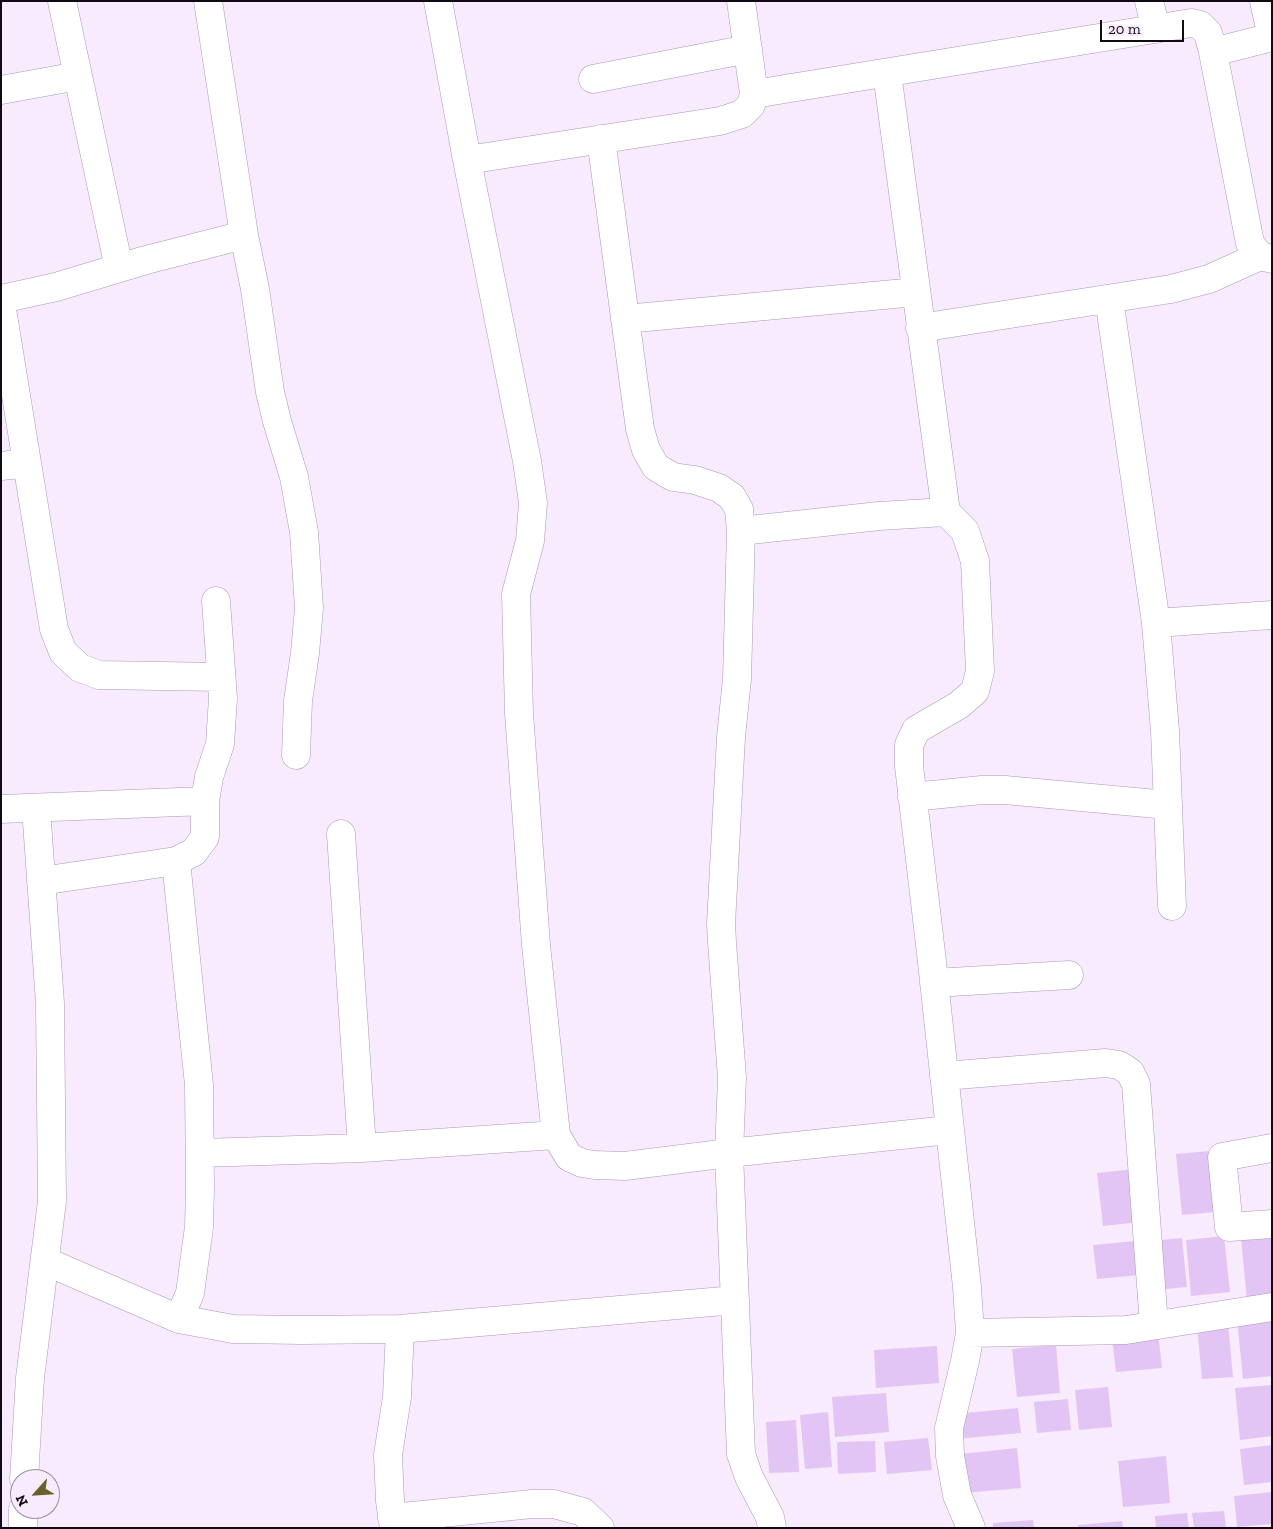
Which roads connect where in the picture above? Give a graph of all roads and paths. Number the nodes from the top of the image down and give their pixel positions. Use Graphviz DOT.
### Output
graph roads {
  1 [pos="62,1"];
  2 [pos="208,1"];
  3 [pos="438,1"];
  4 [pos="741,1"];
  5 [pos="1149,1"];
  6 [pos="1264,1"];
  7 [pos="1156,29"];
  8 [pos="1272,37"];
  9 [pos="748,49"];
  10 [pos="1213,52"];
  11 [pos="887,73"];
  12 [pos="78,76"];
  13 [pos="592,79"];
  14 [pos="1,90"];
  15 [pos="754,94"];
  16 [pos="600,139"];
  17 [pos="467,160"];
  18 [pos="244,235"];
  19 [pos="1266,258"];
  20 [pos="119,268"];
  21 [pos="916,292"];
  22 [pos="1,299"];
  23 [pos="1109,299"];
  24 [pos="1,303"];
  25 [pos="625,319"];
  26 [pos="920,328"];
  27 [pos="14,464"];
  28 [pos="946,512"];
  29 [pos="741,531"];
  30 [pos="216,601"];
  31 [pos="1272,615"];
  32 [pos="1156,623"];
  33 [pos="221,677"];
  34 [pos="296,755"];
  35 [pos="912,797"];
  36 [pos="205,801"];
  37 [pos="1168,805"];
  38 [pos="36,808"];
  39 [pos="1,809"];
  40 [pos="341,834"];
  41 [pos="176,861"];
  42 [pos="42,881"];
  43 [pos="1172,906"];
  44 [pos="1069,975"];
  45 [pos="934,982"];
  46 [pos="944,1076"];
  47 [pos="949,1130"];
  48 [pos="556,1135"];
  49 [pos="362,1148"];
  50 [pos="1272,1148"];
  51 [pos="200,1153"];
  52 [pos="729,1153"];
  53 [pos="1272,1224"];
  54 [pos="45,1261"];
  55 [pos="734,1300"];
  56 [pos="1272,1307"];
  57 [pos="180,1319"];
  58 [pos="1154,1325"];
  59 [pos="400,1329"];
  60 [pos="970,1333"];
  61 [pos="25,1469"];
  62 [pos="393,1523"];
  63 [pos="600,1528"];
  64 [pos="772,1528"];
  65 [pos="971,1528"];
  1 -- 12 [label="street"];
  2 -- 18 [label="street"];
  3 -- 17 [label="street"];
  4 -- 9 [label="street"];
  5 -- 7 [label="street"];
  6 -- 8 [label="street"];
  7 -- 10 [label="street"];
  7 -- 11 [label="street"];
  8 -- 10 [label="street"];
  9 -- 13 [label="street"];
  9 -- 15 [label="street"];
  10 -- 19 [label="street"];
  11 -- 15 [label="street"];
  11 -- 21 [label="street"];
  12 -- 14 [label="street"];
  12 -- 20 [label="street"];
  15 -- 16 [label="street"];
  16 -- 17 [label="street"];
  16 -- 25 [label="street"];
  17 -- 48 [label="street"];
  18 -- 20 [label="street"];
  18 -- 34 [label="street"];
  19 -- 23 [label="street"];
  20 -- 22 [label="street"];
  21 -- 25 [label="street"];
  21 -- 26 [label="street"];
  23 -- 26 [label="street"];
  23 -- 32 [label="street"];
  24 -- 27 [label="street"];
  25 -- 29 [label="street"];
  26 -- 28 [label="street"];
  27 -- 33 [label="street"];
  28 -- 29 [label="street"];
  28 -- 35 [label="street"];
  29 -- 52 [label="street"];
  30 -- 33 [label="street"];
  31 -- 32 [label="street"];
  32 -- 37 [label="street"];
  33 -- 36 [label="street"];
  35 -- 37 [label="street"];
  35 -- 45 [label="street"];
  36 -- 38 [label="street"];
  36 -- 41 [label="street"];
  37 -- 43 [label="street"];
  38 -- 39 [label="street"];
  38 -- 42 [label="street"];
  40 -- 49 [label="street"];
  41 -- 42 [label="street"];
  41 -- 51 [label="street"];
  42 -- 54 [label="street"];
  44 -- 45 [label="street"];
  45 -- 46 [label="street"];
  46 -- 47 [label="street"];
  46 -- 58 [label="street"];
  47 -- 52 [label="street"];
  47 -- 60 [label="street"];
  48 -- 49 [label="street"];
  48 -- 52 [label="street"];
  49 -- 51 [label="street"];
  50 -- 53 [label="street"];
  51 -- 57 [label="street"];
  52 -- 55 [label="street"];
  54 -- 57 [label="street"];
  54 -- 61 [label="street"];
  55 -- 59 [label="street"];
  55 -- 64 [label="street"];
  56 -- 58 [label="street"];
  57 -- 59 [label="street"];
  58 -- 60 [label="street"];
  59 -- 62 [label="street"];
  60 -- 65 [label="street"];
  62 -- 63 [label="street"];
}
